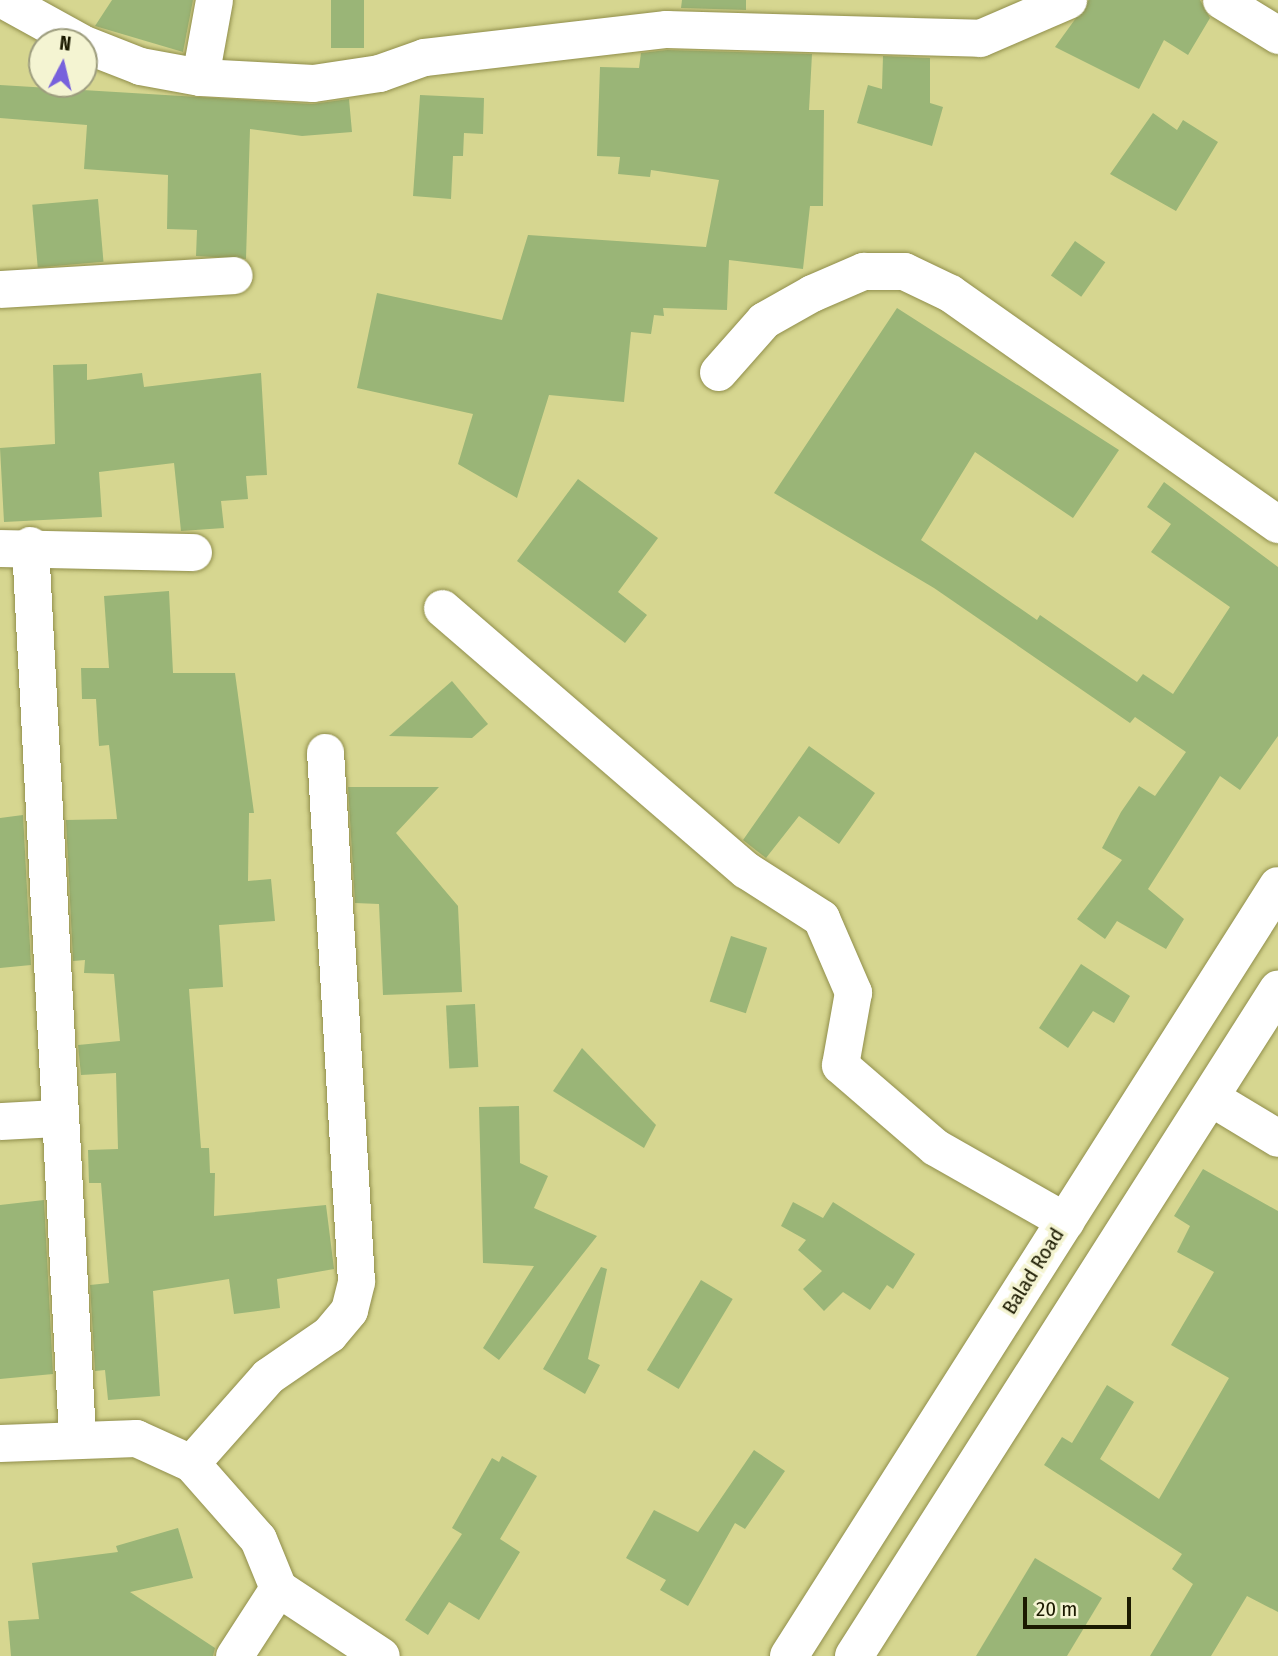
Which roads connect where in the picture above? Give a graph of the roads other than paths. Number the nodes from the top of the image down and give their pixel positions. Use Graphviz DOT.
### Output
graph roads {
  1 [pos="4,0"];
  2 [pos="214,0"];
  3 [pos="1068,0"];
  4 [pos="1221,0"];
  5 [pos="665,15"];
  6 [pos="55,28"];
  7 [pos="1278,35"];
  8 [pos="98,49"];
  9 [pos="200,77"];
  10 [pos="234,275"];
  11 [pos="0,289"];
  12 [pos="718,372"];
  13 [pos="1278,524"];
  14 [pos="15,547"];
  15 [pos="193,552"];
  16 [pos="442,608"];
  17 [pos="325,752"];
  18 [pos="1278,886"];
  19 [pos="1278,990"];
  20 [pos="1210,1097"];
  21 [pos="56,1118"];
  22 [pos="0,1121"];
  23 [pos="1278,1138"];
  24 [pos="1065,1221"];
  25 [pos="76,1436"];
  26 [pos="0,1443"];
  27 [pos="191,1463"];
  28 [pos="278,1588"];
  29 [pos="234,1656"];
  30 [pos="381,1656"];
  31 [pos="789,1656"];
  32 [pos="854,1656"];
  1 -- 6 [label="street"];
  2 -- 9 [label="street"];
  3 -- 5 [label="street"];
  4 -- 7 [label="street"];
  5 -- 9 [label="street"];
  8 -- 9 [label="street"];
  10 -- 11 [label="street"];
  12 -- 13 [label="street"];
  14 -- 15 [label="street"];
  14 -- 21 [label="street"];
  16 -- 24 [label="street"];
  17 -- 27 [label="street"];
  18 -- 24 [label="highway, Balad Road"];
  19 -- 20 [label="highway"];
  20 -- 23 [label="street"];
  20 -- 32 [label="highway"];
  21 -- 22 [label="street"];
  21 -- 25 [label="street"];
  24 -- 31 [label="highway, Balad Road"];
  25 -- 26 [label="street"];
  25 -- 27 [label="street"];
  27 -- 28 [label="street"];
  28 -- 29 [label="street"];
  28 -- 30 [label="street"];
}
